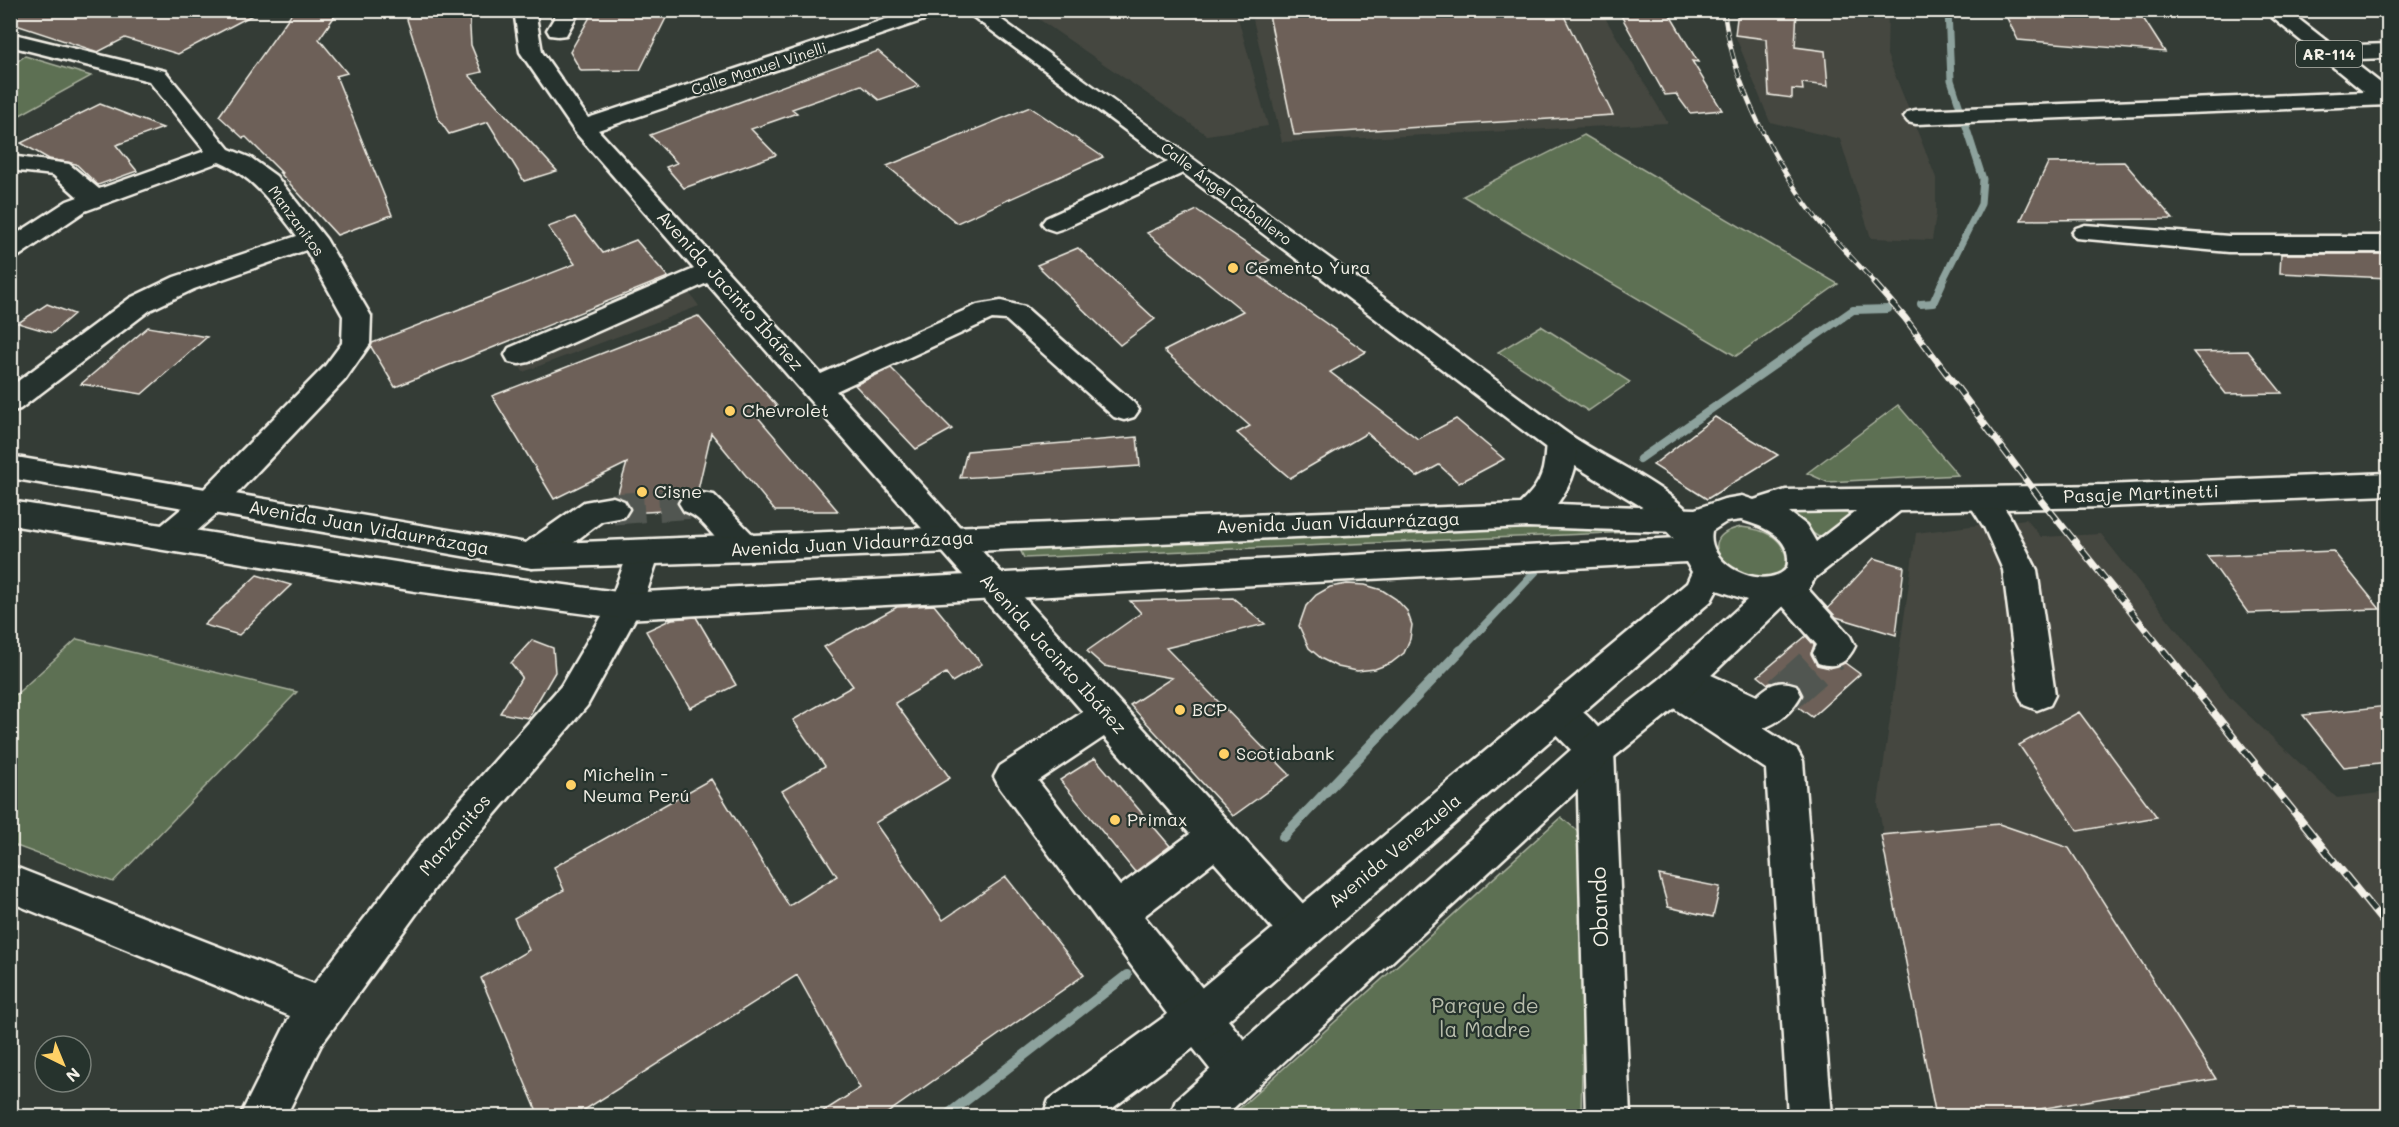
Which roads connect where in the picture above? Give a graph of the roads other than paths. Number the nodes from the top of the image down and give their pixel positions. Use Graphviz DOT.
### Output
graph roads {
  1 [pos="524,10"];
  2 [pos="570,10"];
  3 [pos="935,10"];
  4 [pos="974,10"];
  5 [pos="2273,10"];
  6 [pos="2296,10"];
  7 [pos="558,30"];
  8 [pos="10,39"];
  9 [pos="2388,51"];
  10 [pos="2327,53"];
  11 [pos="2351,53"];
  12 [pos="2388,94"];
  13 [pos="1916,117"];
  14 [pos="583,127"];
  15 [pos="220,154"];
  16 [pos="1185,163"];
  17 [pos="10,164"];
  18 [pos="95,199"];
  19 [pos="1054,223"];
  20 [pos="2085,233"];
  21 [pos="313,240"];
  22 [pos="2388,244"];
  23 [pos="10,250"];
  24 [pos="712,271"];
  25 [pos="519,355"];
  26 [pos="816,388"];
  27 [pos="10,402"];
  28 [pos="1124,410"];
  29 [pos="1560,443"];
  30 [pos="10,467"];
  31 [pos="2388,484"];
  32 [pos="1893,499"];
  33 [pos="1982,499"];
  34 [pos="211,501"];
  35 [pos="695,503"];
  36 [pos="613,509"];
  37 [pos="1757,511"];
  38 [pos="10,513"];
  39 [pos="1528,515"];
  40 [pos="1692,530"];
  41 [pos="1140,532"];
  42 [pos="168,538"];
  43 [pos="951,540"];
  44 [pos="746,549"];
  45 [pos="644,552"];
  46 [pos="532,556"];
  47 [pos="1142,578"];
  48 [pos="1791,581"];
  49 [pos="992,585"];
  50 [pos="625,606"];
  51 [pos="1830,653"];
  52 [pos="1679,683"];
  53 [pos="1783,695"];
  54 [pos="2037,695"];
  55 [pos="1558,712"];
  56 [pos="1108,715"];
  57 [pos="1595,751"];
  58 [pos="1216,837"];
  59 [pos="10,883"];
  60 [pos="1117,913"];
  61 [pos="1301,931"];
  62 [pos="322,1008"];
  63 [pos="1197,1019"];
  64 [pos="1241,1072"];
  65 [pos="262,1116"];
  66 [pos="1065,1116"];
  67 [pos="1192,1116"];
  68 [pos="1608,1116"];
  69 [pos="1810,1116"];
  1 -- 14 [label="street, Avenida Jacinto Ibáñez"];
  2 -- 7 [label="street"];
  3 -- 14 [label="street, Calle Manuel Vinelli"];
  4 -- 16 [label="street, Calle Ángel Caballero"];
  5 -- 10 [label="street, AR-114"];
  6 -- 11 [label="street, AR-114"];
  8 -- 15 [label="street, Manzanitos"];
  9 -- 11 [label="street"];
  10 -- 11 [label="street"];
  10 -- 12 [label="street, AR-114"];
  11 -- 12 [label="street, AR-114"];
  12 -- 13 [label="street"];
  14 -- 24 [label="street, Avenida Jacinto Ibáñez"];
  15 -- 18 [label="street"];
  15 -- 21 [label="street, Manzanitos"];
  16 -- 19 [label="street"];
  16 -- 29 [label="street, Calle Ángel Caballero"];
  17 -- 18 [label="street"];
  18 -- 23 [label="street"];
  20 -- 22 [label="street"];
  21 -- 27 [label="street"];
  21 -- 34 [label="street, Manzanitos"];
  24 -- 25 [label="street"];
  24 -- 26 [label="street, Avenida Jacinto Ibáñez"];
  26 -- 28 [label="street"];
  26 -- 43 [label="street, Avenida Jacinto Ibáñez"];
  29 -- 39 [label="street"];
  29 -- 40 [label="street, Calle Ángel Caballero"];
  30 -- 34 [label="street, Avenida Juan Vidaurrázaga"];
  31 -- 33 [label="street, Pasaje Martinetti"];
  32 -- 33 [label="street, Pasaje Martinetti"];
  32 -- 37 [label="street, Pasaje Martinetti"];
  32 -- 48 [label="street"];
  33 -- 54 [label="street"];
  34 -- 42 [label="street, Manzanitos"];
  34 -- 46 [label="street, Avenida Juan Vidaurrázaga"];
  35 -- 44 [label="street"];
  36 -- 46 [label="street"];
  37 -- 40 [label="street"];
  37 -- 48 [label="street"];
  38 -- 42 [label="street"];
  39 -- 40 [label="street, Avenida Juan Vidaurrázaga"];
  39 -- 41 [label="street, Avenida Juan Vidaurrázaga"];
  40 -- 47 [label="street"];
  40 -- 48 [label="street"];
  40 -- 55 [label="street, Avenida Venezuela"];
  41 -- 43 [label="street, Avenida Juan Vidaurrázaga"];
  41 -- 47 [label="street"];
  42 -- 50 [label="street"];
  43 -- 44 [label="street, Avenida Juan Vidaurrázaga"];
  43 -- 49 [label="street, Avenida Jacinto Ibáñez"];
  44 -- 45 [label="street, Avenida Juan Vidaurrázaga"];
  45 -- 46 [label="street, Avenida Juan Vidaurrázaga"];
  45 -- 50 [label="street, Manzanitos"];
  47 -- 49 [label="street"];
  48 -- 51 [label="street"];
  48 -- 52 [label="street"];
  49 -- 50 [label="street"];
  49 -- 56 [label="street, Avenida Jacinto Ibáñez"];
  50 -- 62 [label="street, Manzanitos"];
  52 -- 53 [label="street"];
  52 -- 57 [label="street"];
  52 -- 69 [label="street"];
  55 -- 57 [label="street"];
  55 -- 61 [label="street, Avenida Venezuela"];
  56 -- 58 [label="street, Avenida Jacinto Ibáñez"];
  56 -- 60 [label="street"];
  57 -- 64 [label="street"];
  57 -- 68 [label="street, Obando"];
  58 -- 60 [label="street"];
  58 -- 61 [label="street, Avenida Jacinto Ibáñez"];
  59 -- 62 [label="street"];
  60 -- 63 [label="street"];
  61 -- 63 [label="street, Avenida Venezuela"];
  62 -- 65 [label="street, Manzanitos"];
  63 -- 64 [label="street"];
  63 -- 66 [label="street, Avenida Venezuela"];
  64 -- 67 [label="street"];
}
